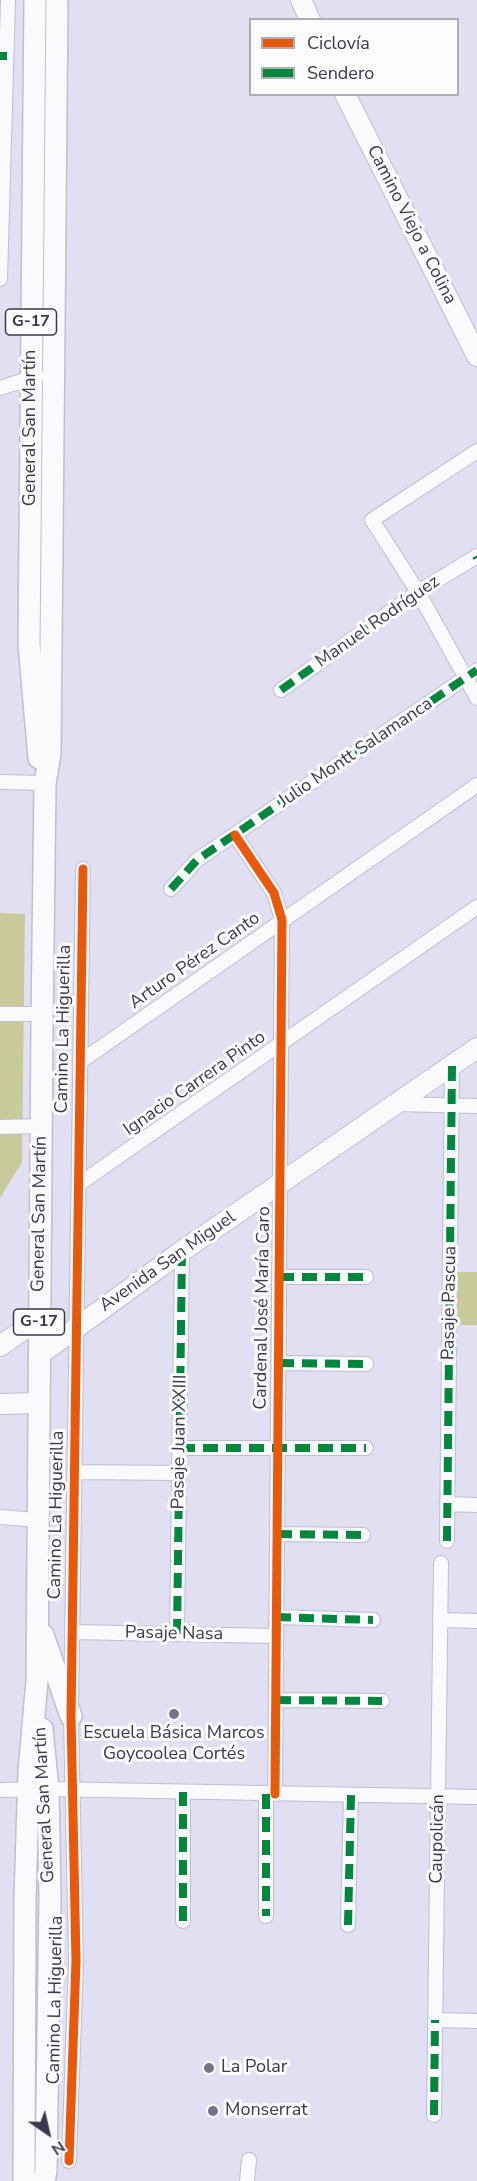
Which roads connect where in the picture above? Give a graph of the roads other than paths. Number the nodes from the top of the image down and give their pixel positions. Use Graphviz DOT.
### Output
graph roads {
  1 [pos="8,0"];
  2 [pos="35,0"];
  3 [pos="57,0"];
  4 [pos="301,0"];
  5 [pos="309,18"];
  6 [pos="3,56"];
  7 [pos="346,96"];
  8 [pos="1,179"];
  9 [pos="0,279"];
  10 [pos="477,356"];
  11 [pos="53,371"];
  12 [pos="30,379"];
  13 [pos="0,388"];
  14 [pos="477,451"];
  15 [pos="477,557"];
  16 [pos="418,592"];
  17 [pos="472,674"];
  18 [pos="281,690"];
  19 [pos="477,698"];
  20 [pos="0,782"];
  21 [pos="45,783"];
  22 [pos="477,785"];
  23 [pos="236,835"];
  24 [pos="83,869"];
  25 [pos="171,889"];
  26 [pos="477,907"];
  27 [pos="282,920"];
  28 [pos="0,1014"];
  29 [pos="42,1014"];
  30 [pos="281,1045"];
  31 [pos="477,1048"];
  32 [pos="80,1062"];
  33 [pos="452,1065"];
  34 [pos="394,1104"];
  35 [pos="452,1106"];
  36 [pos="477,1106"];
  37 [pos="41,1126"];
  38 [pos="0,1127"];
  39 [pos="79,1184"];
  40 [pos="280,1184"];
  41 [pos="182,1251"];
  42 [pos="279,1277"];
  43 [pos="366,1277"];
  44 [pos="39,1319"];
  45 [pos="76,1328"];
  46 [pos="0,1346"];
  47 [pos="39,1356"];
  48 [pos="279,1364"];
  49 [pos="366,1364"];
  50 [pos="39,1403"];
  51 [pos="0,1404"];
  52 [pos="180,1448"];
  53 [pos="366,1448"];
  54 [pos="278,1449"];
  55 [pos="74,1472"];
  56 [pos="179,1473"];
  57 [pos="447,1504"];
  58 [pos="477,1504"];
  59 [pos="0,1517"];
  60 [pos="38,1520"];
  61 [pos="277,1534"];
  62 [pos="363,1535"];
  63 [pos="447,1541"];
  64 [pos="441,1563"];
  65 [pos="276,1617"];
  66 [pos="37,1618"];
  67 [pos="373,1620"];
  68 [pos="440,1620"];
  69 [pos="477,1621"];
  70 [pos="72,1632"];
  71 [pos="177,1634"];
  72 [pos="276,1636"];
  73 [pos="276,1700"];
  74 [pos="382,1701"];
  75 [pos="71,1716"];
  76 [pos="38,1789"];
  77 [pos="0,1790"];
  78 [pos="72,1790"];
  79 [pos="183,1792"];
  80 [pos="270,1794"];
  81 [pos="351,1795"];
  82 [pos="438,1797"];
  83 [pos="477,1797"];
  84 [pos="266,1916"];
  85 [pos="183,1921"];
  86 [pos="348,1925"];
  87 [pos="435,2020"];
  88 [pos="477,2021"];
  89 [pos="36,2102"];
  90 [pos="70,2102"];
  91 [pos="434,2115"];
  92 [pos="249,2160"];
  93 [pos="69,2161"];
  94 [pos="24,2181"];
  95 [pos="44,2181"];
  96 [pos="247,2181"];
  1 -- 6 [label="street"];
  2 -- 12 [label="main road, General San Martín / G-17"];
  3 -- 11 [label="main road, General San Martín / G-17"];
  4 -- 5 [label="main road"];
  6 -- 8 [label="street"];
  7 -- 10 [label="main road, Camino Viejo a Colina"];
  8 -- 9 [label="street"];
  11 -- 12 [label="street"];
  11 -- 21 [label="main road, General San Martín / G-17"];
  12 -- 13 [label="street"];
  12 -- 21 [label="main road, General San Martín / G-17"];
  14 -- 16 [label="street"];
  15 -- 16 [label="street, Manuel Rodríguez"];
  16 -- 17 [label="street"];
  16 -- 18 [label="street, Manuel Rodríguez"];
  17 -- 19 [label="street"];
  17 -- 23 [label="street, Julio Montt Salamanca"];
  20 -- 21 [label="street"];
  21 -- 29 [label="main road, General San Martín / G-17"];
  22 -- 27 [label="street, Arturo Pérez Canto"];
  23 -- 25 [label="street, Julio Montt Salamanca"];
  23 -- 27 [label="street, Cardenal José María Caro"];
  24 -- 32 [label="street, Camino La Higuerilla"];
  26 -- 30 [label="street, Ignacio Carrera Pinto"];
  27 -- 30 [label="street, Cardenal José María Caro"];
  27 -- 32 [label="street, Arturo Pérez Canto"];
  28 -- 29 [label="street"];
  29 -- 37 [label="main road, General San Martín / G-17"];
  30 -- 39 [label="street, Ignacio Carrera Pinto"];
  30 -- 40 [label="street, Cardenal José María Caro"];
  31 -- 33 [label="main road, Avenida San Miguel"];
  32 -- 39 [label="street, Camino La Higuerilla"];
  33 -- 34 [label="main road, Avenida San Miguel"];
  33 -- 35 [label="street, Pasaje Pascua"];
  34 -- 35 [label="street"];
  34 -- 40 [label="main road, Avenida San Miguel"];
  35 -- 36 [label="street"];
  35 -- 57 [label="street, Pasaje Pascua"];
  37 -- 38 [label="street"];
  37 -- 44 [label="main road, General San Martín / G-17"];
  39 -- 45 [label="street, Camino La Higuerilla"];
  40 -- 41 [label="main road, Avenida San Miguel"];
  40 -- 42 [label="street, Cardenal José María Caro"];
  41 -- 45 [label="main road, Avenida San Miguel"];
  41 -- 52 [label="street, Pasaje Juan XXIII"];
  42 -- 43 [label="street"];
  42 -- 48 [label="street, Cardenal José María Caro"];
  44 -- 46 [label="main road"];
  44 -- 47 [label="main road, General San Martín / G-17"];
  45 -- 47 [label="main road, Avenida San Miguel"];
  45 -- 55 [label="street, Camino La Higuerilla"];
  47 -- 50 [label="main road, General San Martín / G-17"];
  48 -- 49 [label="street"];
  48 -- 54 [label="street, Cardenal José María Caro"];
  50 -- 51 [label="main road"];
  50 -- 60 [label="main road, General San Martín / G-17"];
  52 -- 54 [label="street"];
  52 -- 56 [label="street, Pasaje Juan XXIII"];
  53 -- 54 [label="street"];
  54 -- 61 [label="street, Cardenal José María Caro"];
  55 -- 56 [label="street"];
  55 -- 70 [label="street, Camino La Higuerilla"];
  56 -- 71 [label="street, Pasaje Juan XXIII"];
  57 -- 58 [label="street"];
  57 -- 63 [label="street, Pasaje Pascua"];
  59 -- 60 [label="street"];
  60 -- 66 [label="main road, General San Martín / G-17"];
  61 -- 62 [label="street"];
  61 -- 65 [label="street, Cardenal José María Caro"];
  64 -- 68 [label="street, Caupolicán"];
  65 -- 67 [label="street"];
  65 -- 72 [label="street, Cardenal José María Caro"];
  66 -- 75 [label="main road"];
  66 -- 76 [label="main road, General San Martín / G-17"];
  68 -- 69 [label="street"];
  68 -- 82 [label="street, Caupolicán"];
  70 -- 71 [label="street, Pasaje Nasa"];
  70 -- 75 [label="street, Camino La Higuerilla"];
  71 -- 72 [label="street, Pasaje Nasa"];
  72 -- 73 [label="street, Cardenal José María Caro"];
  73 -- 74 [label="street"];
  73 -- 80 [label="street, Cardenal José María Caro"];
  75 -- 78 [label="street, Camino La Higuerilla"];
  76 -- 77 [label="street"];
  76 -- 78 [label="street"];
  76 -- 89 [label="main road, General San Martín / G-17"];
  78 -- 79 [label="street"];
  78 -- 90 [label="street, Camino La Higuerilla"];
  79 -- 80 [label="street"];
  79 -- 85 [label="street"];
  80 -- 81 [label="street"];
  80 -- 84 [label="street, Cardenal José María Caro"];
  81 -- 82 [label="street"];
  81 -- 86 [label="street"];
  82 -- 83 [label="street"];
  82 -- 87 [label="street, Caupolicán"];
  87 -- 88 [label="street"];
  87 -- 91 [label="street, Caupolicán"];
  89 -- 90 [label="street"];
  89 -- 94 [label="main road, General San Martín / G-17"];
  89 -- 95 [label="main road, General San Martín / G-17"];
  90 -- 93 [label="street, Camino La Higuerilla"];
  92 -- 96 [label="street"];
}
